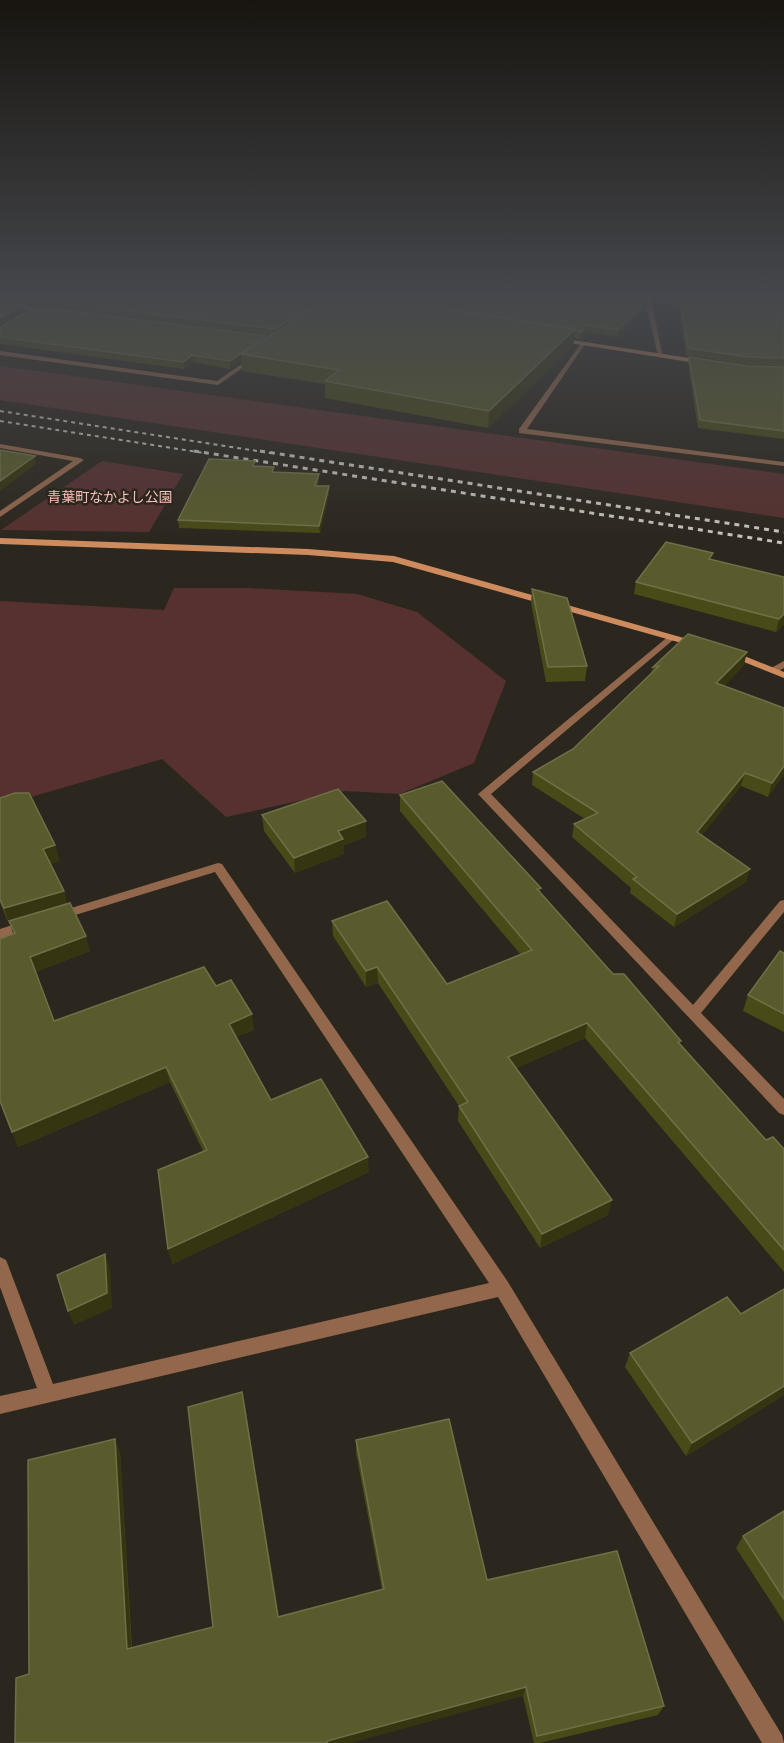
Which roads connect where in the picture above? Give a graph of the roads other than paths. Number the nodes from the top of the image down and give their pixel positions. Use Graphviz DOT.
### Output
graph roads {
  1 [pos="170,376"];
  2 [pos="227,376"];
  3 [pos="560,376"];
  4 [pos="0,446"];
  5 [pos="784,464"];
  6 [pos="0,515"];
  7 [pos="0,542"];
  8 [pos="670,638"];
  9 [pos="702,646"];
  10 [pos="723,652"];
  11 [pos="784,664"];
  12 [pos="779,672"];
  13 [pos="784,904"];
  14 [pos="0,934"];
  15 [pos="694,1013"];
  16 [pos="784,1109"];
  17 [pos="0,1265"];
  18 [pos="502,1288"];
  19 [pos="48,1394"];
  20 [pos="0,1405"];
  21 [pos="774,1743"];
  1 -- 2 [label="street"];
  3 -- 5 [label="street"];
  4 -- 6 [label="street"];
  7 -- 8 [label="street"];
  8 -- 9 [label="street"];
  8 -- 15 [label="street"];
  10 -- 12 [label="street"];
  11 -- 12 [label="street"];
  13 -- 15 [label="street"];
  14 -- 18 [label="street"];
  15 -- 16 [label="street"];
  17 -- 19 [label="street"];
  18 -- 19 [label="street"];
  18 -- 21 [label="street"];
  19 -- 20 [label="street"];
}
